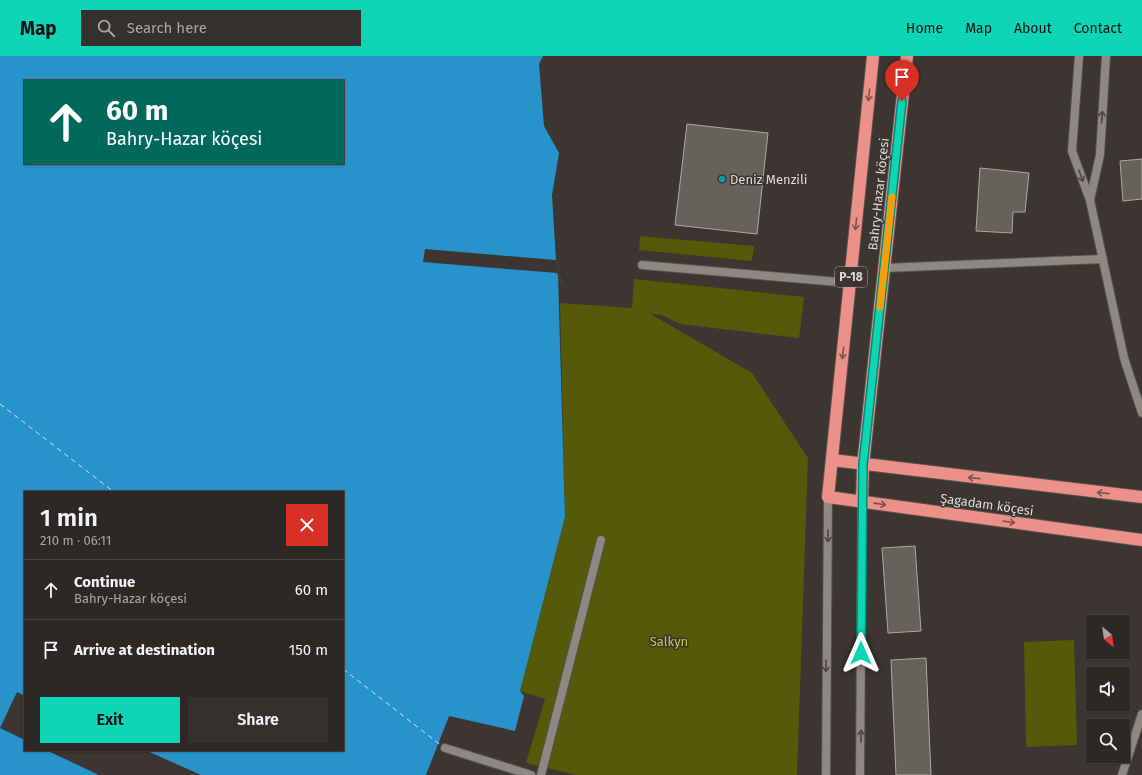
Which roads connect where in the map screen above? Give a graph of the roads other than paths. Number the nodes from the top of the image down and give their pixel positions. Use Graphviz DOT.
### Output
graph roads {
  1 [pos="873,56"];
  2 [pos="907,56"];
  3 [pos="1079,56"];
  4 [pos="1106,56"];
  5 [pos="1090,200"];
  6 [pos="1103,259"];
  7 [pos="642,265"];
  8 [pos="884,268"];
  9 [pos="850,283"];
  10 [pos="1142,413"];
  11 [pos="832,460"];
  12 [pos="863,465"];
  13 [pos="828,497"];
  14 [pos="1142,497"];
  15 [pos="862,501"];
  16 [pos="601,540"];
  17 [pos="1142,540"];
  18 [pos="1142,714"];
  19 [pos="445,748"];
  20 [pos="531,775"];
  21 [pos="541,775"];
  22 [pos="826,775"];
  23 [pos="860,775"];
  24 [pos="1122,775"];
  1 -- 9 [label="highway, Bahry-Hazar köçesi / P-18, one-way"];
  2 -- 8 [label="highway, Bahry-Hazar köçesi / P-18"];
  3 -- 5 [label="street, one-way"];
  5 -- 4 [label="street, one-way"];
  5 -- 6 [label="street"];
  6 -- 8 [label="street"];
  6 -- 10 [label="street"];
  7 -- 9 [label="street"];
  8 -- 12 [label="highway, Bahry-Hazar köçesi / P-18"];
  9 -- 11 [label="highway, Bahry-Hazar köçesi / P-18, one-way"];
  11 -- 12 [label="highway, Şagadam köçesi"];
  11 -- 13 [label="highway, Bahry-Hazar köçesi / P-18"];
  14 -- 12 [label="highway, Şagadam köçesi, one-way"];
  12 -- 15 [label="highway, Bahry-Hazar köçesi / P-18"];
  13 -- 15 [label="highway, Şagadam köçesi"];
  13 -- 22 [label="street, one-way"];
  15 -- 17 [label="highway, Şagadam köçesi, one-way"];
  23 -- 15 [label="street, one-way"];
  16 -- 21 [label="street"];
  18 -- 24 [label="street"];
  19 -- 20 [label="street"];
}
